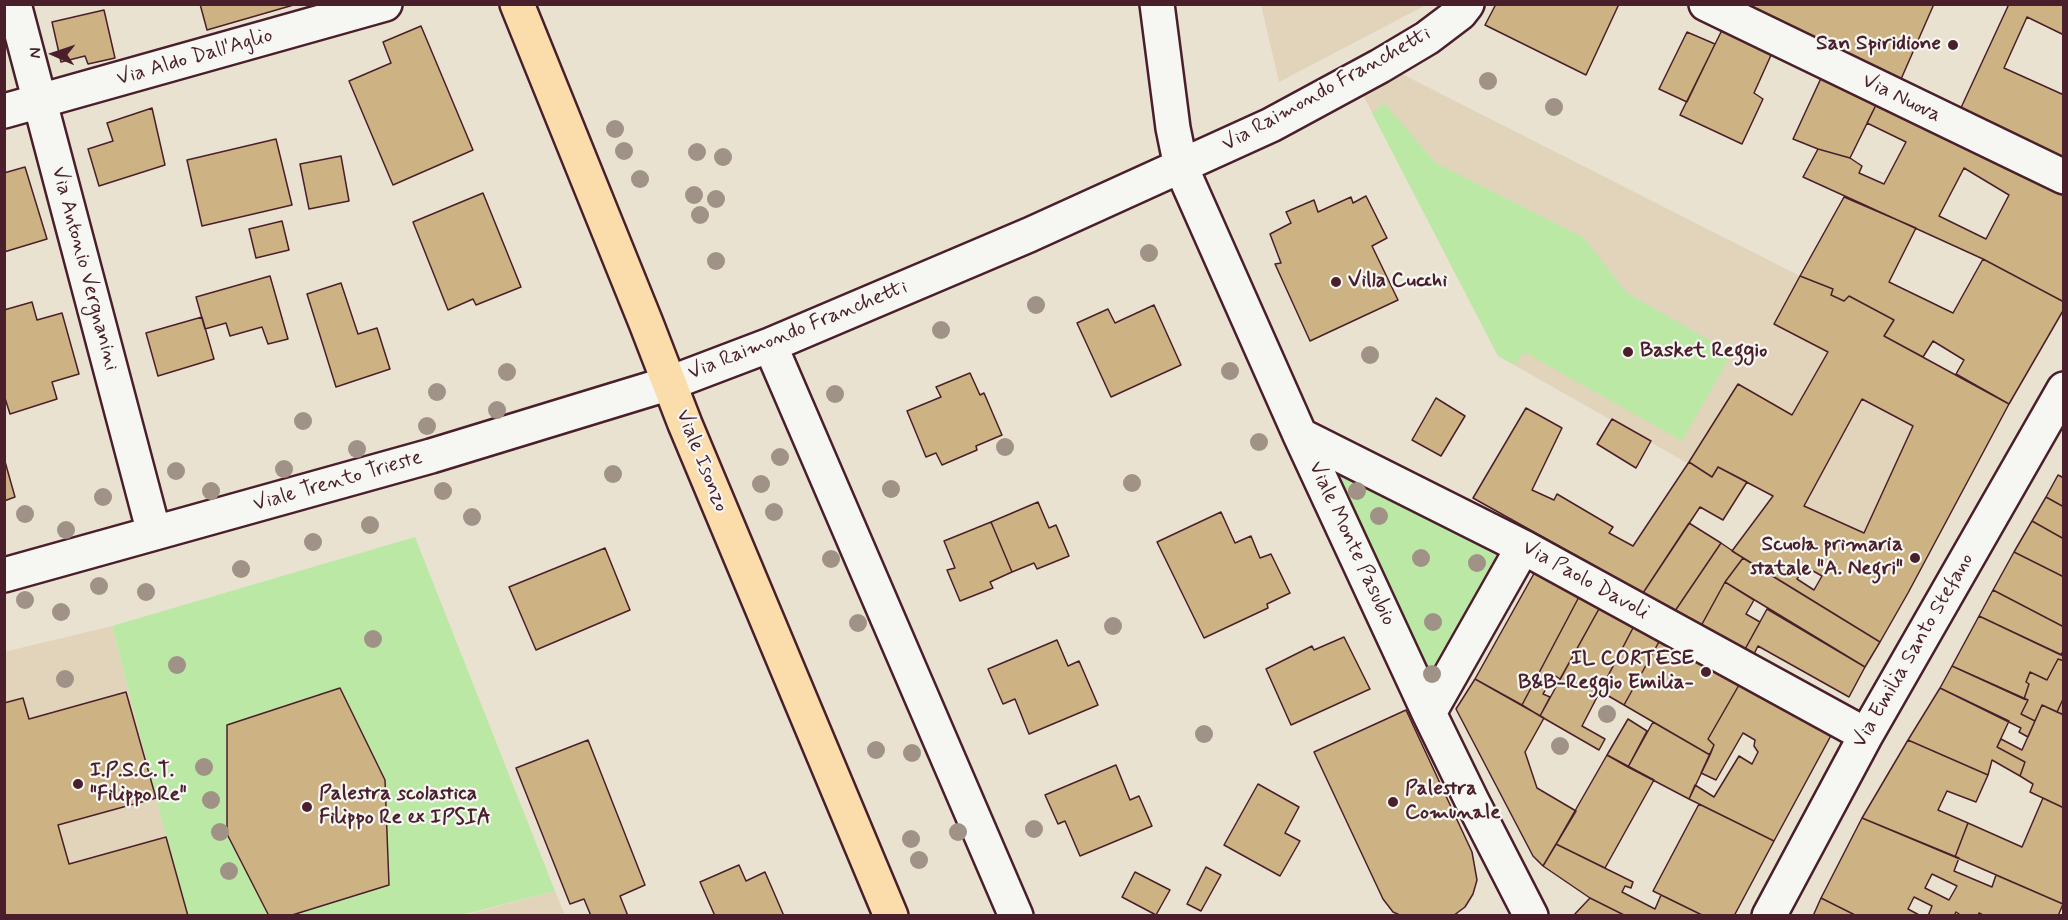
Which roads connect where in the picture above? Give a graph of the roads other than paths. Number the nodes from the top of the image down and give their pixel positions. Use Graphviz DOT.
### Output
graph roads {
  1 [pos="14,4"];
  2 [pos="385,4"];
  3 [pos="517,4"];
  4 [pos="1157,4"];
  5 [pos="1467,4"];
  6 [pos="1706,4"];
  7 [pos="39,102"];
  8 [pos="4,111"];
  9 [pos="1181,167"];
  10 [pos="2064,177"];
  11 [pos="774,355"];
  12 [pos="670,383"];
  13 [pos="2064,389"];
  14 [pos="1300,435"];
  15 [pos="154,533"];
  16 [pos="1523,547"];
  17 [pos="4,575"];
  18 [pos="1429,713"];
  19 [pos="1866,735"];
  20 [pos="891,915"];
  21 [pos="1016,915"];
  22 [pos="1531,915"];
  23 [pos="1769,915"];
  1 -- 7 [label="street, Via Antonio Vergnanini"];
  2 -- 7 [label="street, Via Aldo Dall'Aglio"];
  3 -- 12 [label="main road, Viale Isonzo"];
  4 -- 9 [label="street, Viale Monte Pasubio"];
  5 -- 9 [label="street, Via Raimondo Franchetti"];
  6 -- 10 [label="street, Via Nuova"];
  7 -- 8 [label="street, Via Aldo Dall'Aglio"];
  7 -- 15 [label="street, Via Antonio Vergnanini"];
  9 -- 11 [label="street, Via Raimondo Franchetti"];
  9 -- 14 [label="street, Viale Monte Pasubio"];
  11 -- 12 [label="street, Via Raimondo Franchetti"];
  11 -- 21 [label="street"];
  12 -- 15 [label="street, Viale Trento Trieste"];
  12 -- 20 [label="main road, Viale Isonzo"];
  13 -- 19 [label="street, Via Emilia Santo Stefano"];
  14 -- 16 [label="street, Via Paolo Davoli"];
  14 -- 18 [label="street, Viale Monte Pasubio"];
  15 -- 17 [label="street, Viale Trento Trieste"];
  16 -- 18 [label="street"];
  16 -- 19 [label="street, Via Paolo Davoli"];
  18 -- 22 [label="street, Viale Monte Pasubio"];
  19 -- 23 [label="street, Via Emilia Santo Stefano"];
}
